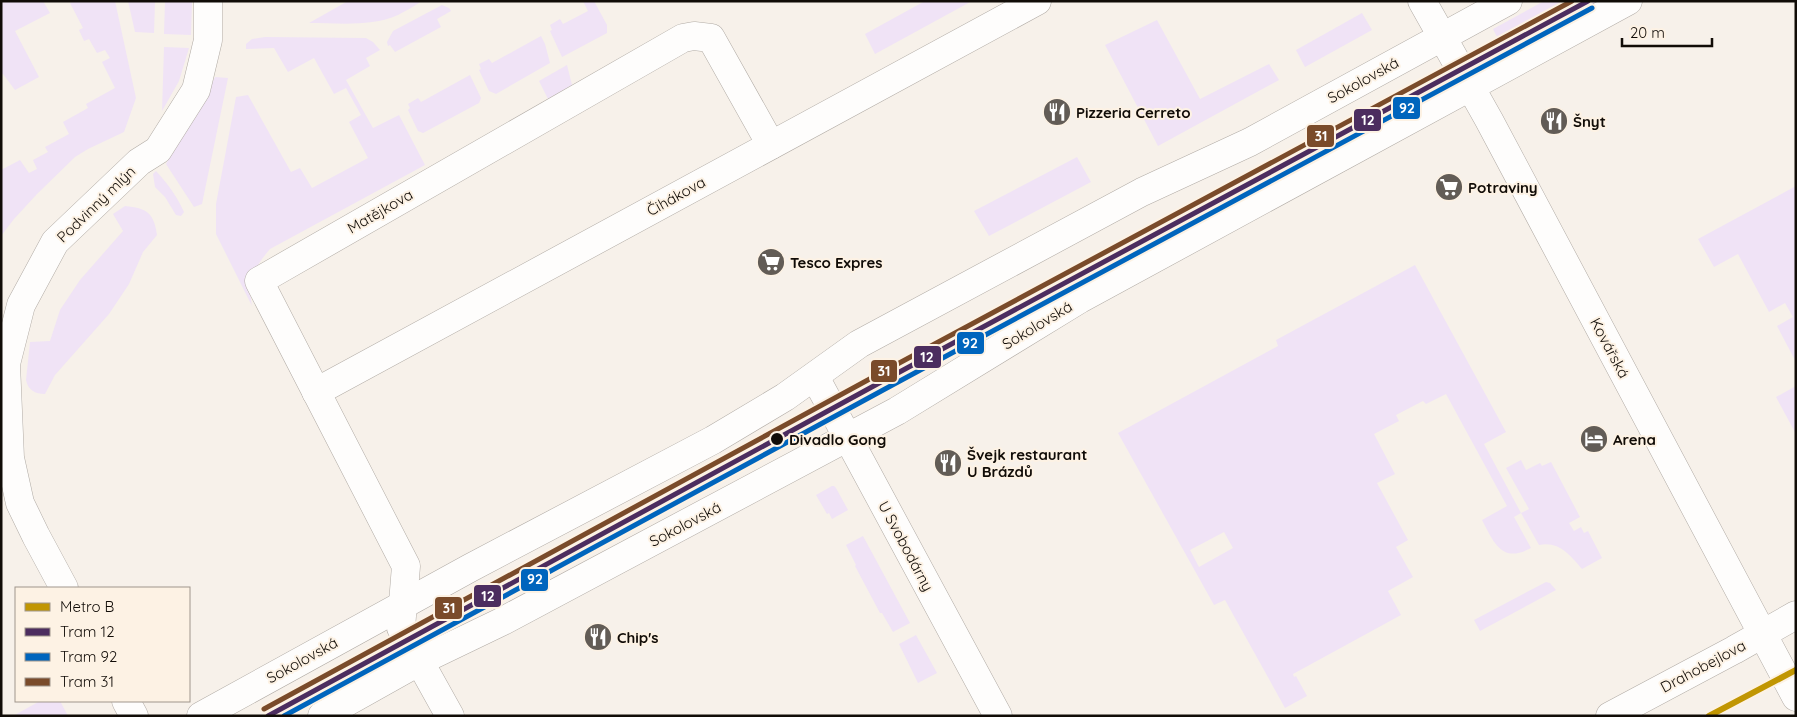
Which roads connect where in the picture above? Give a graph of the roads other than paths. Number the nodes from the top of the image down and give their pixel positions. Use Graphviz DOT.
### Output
graph roads {
  1 [pos="208,1"];
  2 [pos="1037,1"];
  3 [pos="1422,1"];
  4 [pos="1508,1"];
  5 [pos="1628,1"];
  6 [pos="1442,37"];
  7 [pos="1470,87"];
  8 [pos="771,145"];
  9 [pos="815,377"];
  10 [pos="316,392"];
  11 [pos="848,436"];
  12 [pos="63,587"];
  13 [pos="404,604"];
  14 [pos="1796,614"];
  15 [pos="1762,634"];
  16 [pos="420,661"];
  17 [pos="1796,697"];
  18 [pos="127,702"];
  19 [pos="134,716"];
  20 [pos="201,716"];
  21 [pos="322,716"];
  22 [pos="450,716"];
  23 [pos="998,716"];
  24 [pos="1610,716"];
  1 -- 12 [label="street, Podvinný mlýn"];
  2 -- 8 [label="street, Čihákova"];
  3 -- 6 [label="street, Kovářská"];
  4 -- 6 [label="street, Sokolovská"];
  5 -- 7 [label="street, Sokolovská"];
  6 -- 7 [label="street, Kovářská"];
  6 -- 9 [label="street, Sokolovská"];
  7 -- 11 [label="street, Sokolovská"];
  7 -- 15 [label="street, Kovářská"];
  8 -- 10 [label="street, Čihákova"];
  8 -- 10 [label="street, Matějkova"];
  9 -- 11 [label="street, U Svobodárny"];
  9 -- 13 [label="street, Sokolovská"];
  10 -- 13 [label="street, Matějkova"];
  11 -- 16 [label="street, Sokolovská"];
  11 -- 23 [label="street, U Svobodárny"];
  13 -- 16 [label="street"];
  13 -- 20 [label="street, Sokolovská"];
  14 -- 15 [label="street, Drahobejlova"];
  15 -- 17 [label="street, Kovářská"];
  15 -- 24 [label="street, Drahobejlova"];
  16 -- 21 [label="street, Sokolovská"];
  16 -- 22 [label="street"];
  18 -- 19 [label="street"];
}
